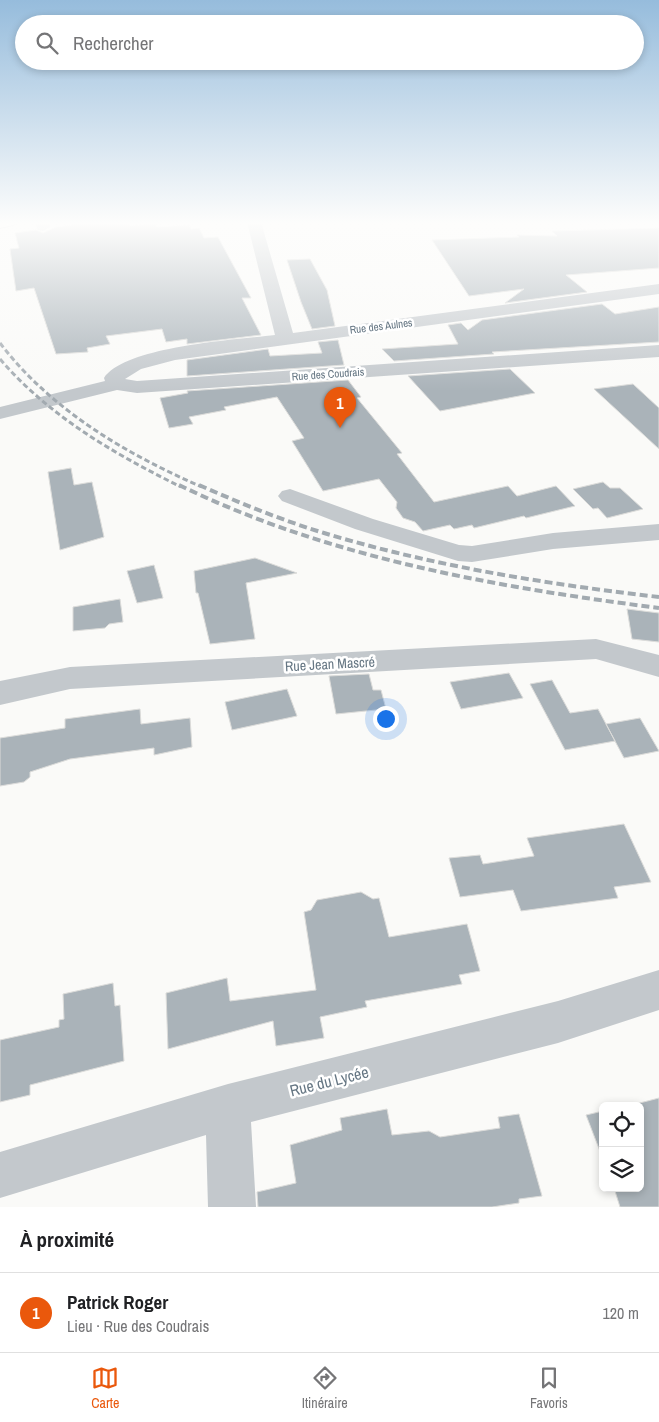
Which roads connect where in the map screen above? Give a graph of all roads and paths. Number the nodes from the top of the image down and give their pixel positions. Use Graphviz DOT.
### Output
graph roads {
  1 [pos="269,278"];
  2 [pos="659,289"];
  3 [pos="285,339"];
  4 [pos="659,351"];
  5 [pos="117,384"];
  6 [pos="0,413"];
  7 [pos="290,496"];
  8 [pos="659,532"];
  9 [pos="659,666"];
  10 [pos="0,693"];
  11 [pos="659,990"];
  12 [pos="228,1106"];
  13 [pos="0,1175"];
  14 [pos="232,1207"];
  1 -- 3 [label="street"];
  2 -- 3 [label="street, Rue des Aulnes"];
  3 -- 5 [label="street, Rue des Aulnes"];
  4 -- 5 [label="street, Rue des Coudrais"];
  5 -- 6 [label="street, Rue des Coudrais"];
  7 -- 8 [label="street"];
  9 -- 10 [label="street, Rue Jean Mascré"];
  11 -- 12 [label="street, Rue du Lycée"];
  12 -- 13 [label="street, Rue du Lycée"];
  12 -- 14 [label="street"];
}
